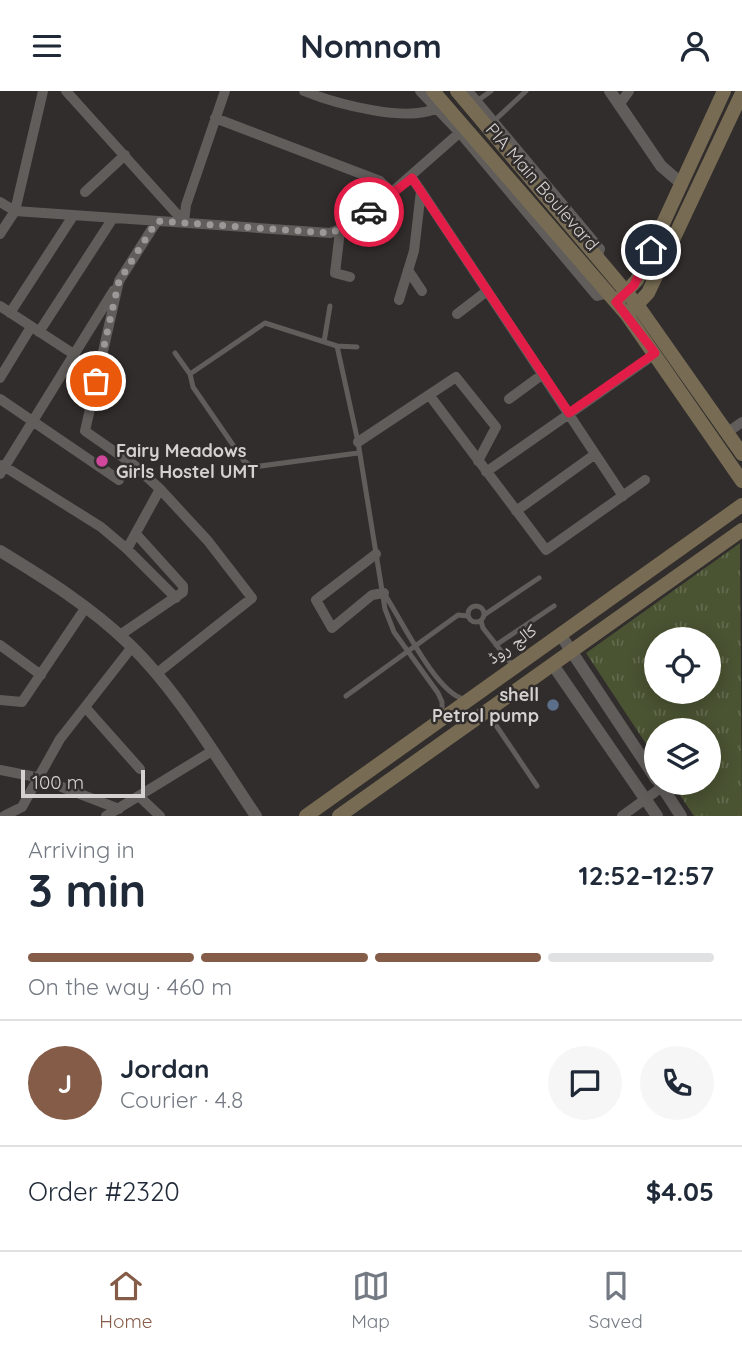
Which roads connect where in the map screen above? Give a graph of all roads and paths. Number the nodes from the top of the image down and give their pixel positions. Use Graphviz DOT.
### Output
graph roads {
  1 [pos="43,91"];
  2 [pos="66,91"];
  3 [pos="225,91"];
  4 [pos="303,91"];
  5 [pos="420,91"];
  6 [pos="433,91"];
  7 [pos="491,91"];
  8 [pos="526,91"];
  9 [pos="610,91"];
  10 [pos="629,91"];
  11 [pos="724,91"];
  12 [pos="742,93"];
  13 [pos="468,94"];
  14 [pos="318,95"];
  15 [pos="619,105"];
  16 [pos="440,106"];
  17 [pos="215,118"];
  18 [pos="494,121"];
  19 [pos="463,130"];
  20 [pos="125,155"];
  21 [pos="412,178"];
  22 [pos="682,184"];
  23 [pos="421,191"];
  24 [pos="85,192"];
  25 [pos="392,193"];
  26 [pos="0,202"];
  27 [pos="15,211"];
  28 [pos="73,216"];
  29 [pos="113,218"];
  30 [pos="157,221"];
  31 [pos="184,222"];
  32 [pos="340,231"];
  33 [pos="0,233"];
  34 [pos="597,257"];
  35 [pos="408,270"];
  36 [pos="350,277"];
  37 [pos="119,281"];
  38 [pos="422,291"];
  39 [pos="487,291"];
  40 [pos="617,296"];
  41 [pos="399,300"];
  42 [pos="0,306"];
  43 [pos="330,306"];
  44 [pos="632,311"];
  45 [pos="10,313"];
  46 [pos="457,314"];
  47 [pos="35,329"];
  48 [pos="324,342"];
  49 [pos="337,346"];
  50 [pos="357,347"];
  51 [pos="175,353"];
  52 [pos="655,353"];
  53 [pos="75,355"];
  54 [pos="190,374"];
  55 [pos="543,374"];
  56 [pos="0,378"];
  57 [pos="430,396"];
  58 [pos="509,399"];
  59 [pos="0,400"];
  60 [pos="569,413"];
  61 [pos="35,421"];
  62 [pos="742,422"];
  63 [pos="728,432"];
  64 [pos="358,442"];
  65 [pos="358,453"];
  66 [pos="742,454"];
  67 [pos="594,455"];
  68 [pos="478,461"];
  69 [pos="99,466"];
  70 [pos="2,468"];
  71 [pos="486,472"];
  72 [pos="645,480"];
  73 [pos="742,481"];
  74 [pos="160,489"];
  75 [pos="623,496"];
  76 [pos="742,505"];
  77 [pos="516,510"];
  78 [pos="137,535"];
  79 [pos="740,535"];
  80 [pos="127,549"];
  81 [pos="0,551"];
  82 [pos="376,554"];
  83 [pos="540,578"];
  84 [pos="385,594"];
  85 [pos="176,598"];
  86 [pos="554,605"];
  87 [pos="86,607"];
  88 [pos="468,615"];
  89 [pos="483,618"];
  90 [pos="560,634"];
  91 [pos="120,635"];
  92 [pos="0,645"];
  93 [pos="414,645"];
  94 [pos="496,645"];
  95 [pos="132,647"];
  96 [pos="407,650"];
  97 [pos="572,651"];
  98 [pos="513,666"];
  99 [pos="553,666"];
  100 [pos="156,674"];
  101 [pos="41,675"];
  102 [pos="346,696"];
  103 [pos="467,699"];
  104 [pos="0,700"];
  105 [pos="606,702"];
  106 [pos="85,707"];
  107 [pos="487,712"];
  108 [pos="587,713"];
  109 [pos="442,719"];
  110 [pos="212,751"];
  111 [pos="639,751"];
  112 [pos="644,759"];
  113 [pos="621,764"];
  114 [pos="140,769"];
  115 [pos="0,770"];
  116 [pos="36,777"];
  117 [pos="537,786"];
  118 [pos="649,795"];
  119 [pos="667,795"];
  120 [pos="140,797"];
  121 [pos="646,799"];
  122 [pos="113,813"];
  123 [pos="4,816"];
  124 [pos="160,816"];
  125 [pos="256,816"];
  126 [pos="306,816"];
  127 [pos="339,816"];
  128 [pos="622,816"];
  129 [pos="657,816"];
  130 [pos="681,816"];
  1 -- 27 [label="street"];
  2 -- 20 [label="street"];
  3 -- 17 [label="street"];
  4 -- 14 [label="street"];
  5 -- 16 [label="street"];
  6 -- 16 [label="main road, PIA Main Boulevard"];
  7 -- 13 [label="lane"];
  8 -- 18 [label="lane"];
  9 -- 15 [label="street"];
  10 -- 15 [label="street"];
  11 -- 22 [label="main road"];
  12 -- 44 [label="main road"];
  13 -- 18 [label="street"];
  13 -- 34 [label="main road, PIA Main Boulevard"];
  14 -- 16 [label="street"];
  15 -- 22 [label="street"];
  16 -- 19 [label="main road, PIA Main Boulevard"];
  17 -- 25 [label="street"];
  17 -- 31 [label="street"];
  18 -- 34 [label="street"];
  19 -- 21 [label="street"];
  19 -- 40 [label="main road, PIA Main Boulevard"];
  20 -- 24 [label="street"];
  20 -- 31 [label="street"];
  21 -- 23 [label="street"];
  21 -- 25 [label="street"];
  22 -- 40 [label="main road"];
  23 -- 35 [label="street"];
  23 -- 39 [label="street"];
  25 -- 32 [label="street"];
  26 -- 27 [label="street"];
  27 -- 28 [label="street"];
  27 -- 33 [label="street"];
  28 -- 29 [label="street"];
  28 -- 45 [label="street"];
  29 -- 30 [label="street"];
  29 -- 47 [label="street"];
  30 -- 31 [label="street"];
  30 -- 37 [label="street"];
  31 -- 32 [label="street"];
  32 -- 36 [label="street"];
  34 -- 40 [label="main road, PIA Main Boulevard"];
  35 -- 38 [label="street"];
  35 -- 41 [label="street"];
  37 -- 53 [label="street"];
  37 -- 74 [label="street"];
  39 -- 46 [label="street"];
  39 -- 55 [label="street"];
  40 -- 44 [label="main road, PIA Main Boulevard"];
  42 -- 45 [label="street"];
  43 -- 48 [label="lane"];
  44 -- 52 [label="main road, PIA Main Boulevard"];
  44 -- 63 [label="main road, PIA Main Boulevard"];
  45 -- 47 [label="street"];
  47 -- 53 [label="street"];
  47 -- 56 [label="street"];
  48 -- 49 [label="lane"];
  48 -- 54 [label="lane"];
  49 -- 50 [label="lane"];
  49 -- 64 [label="lane"];
  51 -- 54 [label="lane"];
  52 -- 60 [label="street"];
  52 -- 73 [label="main road, PIA Main Boulevard"];
  53 -- 61 [label="street"];
  54 -- 65 [label="lane"];
  55 -- 58 [label="street"];
  55 -- 60 [label="street"];
  57 -- 64 [label="street"];
  57 -- 68 [label="street"];
  57 -- 68 [label="street"];
  59 -- 61 [label="street"];
  60 -- 67 [label="street"];
  60 -- 71 [label="street"];
  61 -- 69 [label="street"];
  61 -- 70 [label="street"];
  62 -- 63 [label="street"];
  63 -- 66 [label="main road, PIA Main Boulevard"];
  64 -- 65 [label="lane"];
  65 -- 82 [label="lane"];
  67 -- 75 [label="street"];
  67 -- 77 [label="street"];
  68 -- 71 [label="street"];
  70 -- 80 [label="street"];
  71 -- 77 [label="street"];
  72 -- 75 [label="street"];
  74 -- 78 [label="street"];
  74 -- 100 [label="street"];
  75 -- 77 [label="street"];
  76 -- 90 [label="main road, کالج روڈ"];
  78 -- 80 [label="street"];
  78 -- 85 [label="street"];
  79 -- 97 [label="main road"];
  80 -- 85 [label="street"];
  81 -- 87 [label="street"];
  82 -- 84 [label="lane"];
  82 -- 84 [label="street"];
  83 -- 89 [label="lane"];
  84 -- 93 [label="lane"];
  84 -- 96 [label="lane"];
  85 -- 91 [label="street"];
  86 -- 94 [label="lane"];
  87 -- 91 [label="street"];
  87 -- 101 [label="street"];
  88 -- 89 [label="lane"];
  88 -- 89 [label="lane"];
  88 -- 93 [label="lane"];
  89 -- 94 [label="lane"];
  90 -- 97 [label="street"];
  90 -- 98 [label="main road, کالج روڈ"];
  91 -- 95 [label="street"];
  92 -- 101 [label="street"];
  93 -- 96 [label="lane"];
  93 -- 103 [label="lane"];
  94 -- 98 [label="lane"];
  95 -- 100 [label="street"];
  95 -- 106 [label="street"];
  96 -- 102 [label="lane"];
  96 -- 109 [label="lane"];
  97 -- 99 [label="main road"];
  97 -- 105 [label="street"];
  98 -- 103 [label="main road, کالج روڈ"];
  99 -- 107 [label="main road"];
  99 -- 108 [label="street"];
  100 -- 110 [label="street"];
  101 -- 104 [label="street"];
  103 -- 109 [label="main road, کالج روڈ"];
  105 -- 108 [label="street"];
  105 -- 111 [label="street"];
  106 -- 114 [label="street"];
  106 -- 116 [label="street"];
  107 -- 117 [label="lane"];
  107 -- 127 [label="main road"];
  108 -- 113 [label="street"];
  109 -- 126 [label="main road, کالج روڈ"];
  110 -- 120 [label="street"];
  110 -- 125 [label="street"];
  111 -- 112 [label="street"];
  111 -- 113 [label="street"];
  113 -- 121 [label="street"];
  115 -- 116 [label="street"];
  116 -- 122 [label="street"];
  116 -- 123 [label="street"];
  118 -- 121 [label="street"];
  119 -- 130 [label="street"];
  120 -- 122 [label="street"];
  120 -- 124 [label="street"];
  121 -- 128 [label="street"];
  121 -- 129 [label="street"];
}
